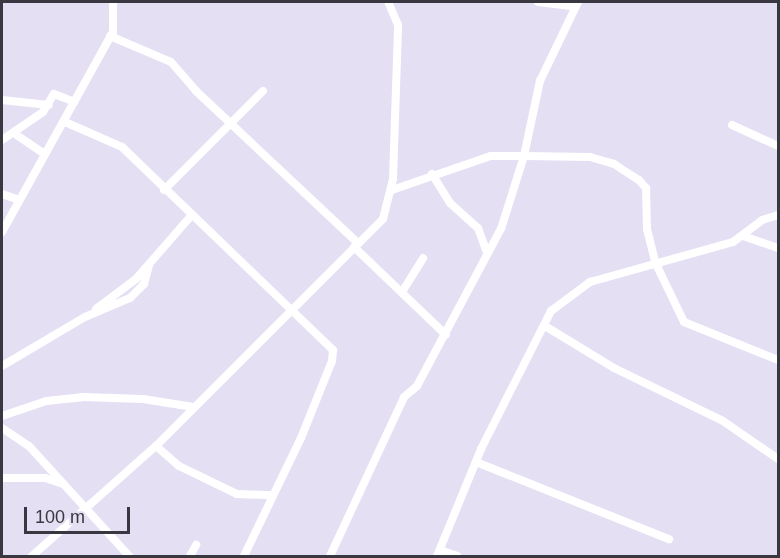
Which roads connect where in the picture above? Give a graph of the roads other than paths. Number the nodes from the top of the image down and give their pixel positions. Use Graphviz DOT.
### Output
graph roads {
  1 [pos="113,2"];
  2 [pos="388,2"];
  3 [pos="538,2"];
  4 [pos="577,4"];
  5 [pos="110,36"];
  6 [pos="263,91"];
  7 [pos="2,100"];
  8 [pos="75,102"];
  9 [pos="49,105"];
  10 [pos="65,122"];
  11 [pos="232,122"];
  12 [pos="732,125"];
  13 [pos="15,134"];
  14 [pos="2,140"];
  15 [pos="778,146"];
  16 [pos="45,154"];
  17 [pos="524,156"];
  18 [pos="432,174"];
  19 [pos="164,190"];
  20 [pos="392,190"];
  21 [pos="2,194"];
  22 [pos="19,200"];
  23 [pos="778,215"];
  24 [pos="191,216"];
  25 [pos="2,232"];
  26 [pos="744,236"];
  27 [pos="356,245"];
  28 [pos="778,248"];
  29 [pos="487,253"];
  30 [pos="423,258"];
  31 [pos="656,264"];
  32 [pos="402,292"];
  33 [pos="291,311"];
  34 [pos="545,326"];
  35 [pos="446,334"];
  36 [pos="778,360"];
  37 [pos="2,366"];
  38 [pos="193,407"];
  39 [pos="2,416"];
  40 [pos="2,428"];
  41 [pos="156,446"];
  42 [pos="778,459"];
  43 [pos="476,462"];
  44 [pos="2,478"];
  45 [pos="64,485"];
  46 [pos="273,495"];
  47 [pos="258,496"];
  48 [pos="267,507"];
  49 [pos="86,510"];
  50 [pos="669,539"];
  51 [pos="196,545"];
  52 [pos="438,553"];
  53 [pos="32,556"];
  54 [pos="129,556"];
  55 [pos="190,556"];
  56 [pos="244,556"];
  57 [pos="330,556"];
  58 [pos="458,556"];
  1 -- 5 [label="street"];
  2 -- 20 [label="street"];
  3 -- 4 [label="street"];
  4 -- 17 [label="street"];
  5 -- 8 [label="street"];
  5 -- 11 [label="street"];
  6 -- 11 [label="street"];
  7 -- 9 [label="street"];
  8 -- 9 [label="street"];
  8 -- 10 [label="street"];
  9 -- 13 [label="street"];
  10 -- 16 [label="street"];
  10 -- 19 [label="street"];
  11 -- 19 [label="street"];
  11 -- 27 [label="street"];
  12 -- 15 [label="street"];
  13 -- 14 [label="street"];
  13 -- 16 [label="street"];
  16 -- 22 [label="street"];
  17 -- 18 [label="street"];
  17 -- 29 [label="street"];
  17 -- 31 [label="street"];
  18 -- 20 [label="street"];
  18 -- 29 [label="street"];
  19 -- 24 [label="street"];
  20 -- 27 [label="street"];
  21 -- 22 [label="street"];
  22 -- 25 [label="street"];
  23 -- 26 [label="street"];
  24 -- 33 [label="street"];
  24 -- 37 [label="street"];
  26 -- 28 [label="street"];
  26 -- 31 [label="street"];
  27 -- 32 [label="street"];
  27 -- 33 [label="street"];
  29 -- 35 [label="street"];
  30 -- 32 [label="street"];
  31 -- 34 [label="street"];
  31 -- 36 [label="street"];
  32 -- 35 [label="street"];
  33 -- 38 [label="street"];
  33 -- 46 [label="street"];
  34 -- 42 [label="street"];
  34 -- 43 [label="street"];
  35 -- 57 [label="street"];
  38 -- 39 [label="street"];
  38 -- 41 [label="street"];
  40 -- 45 [label="street"];
  41 -- 47 [label="street"];
  41 -- 49 [label="street"];
  43 -- 50 [label="street"];
  43 -- 52 [label="street"];
  44 -- 45 [label="street"];
  45 -- 49 [label="street"];
  46 -- 47 [label="street"];
  46 -- 48 [label="street"];
  47 -- 48 [label="street"];
  48 -- 56 [label="street"];
  49 -- 53 [label="street"];
  49 -- 54 [label="street"];
  51 -- 55 [label="street"];
  52 -- 58 [label="street"];
}
